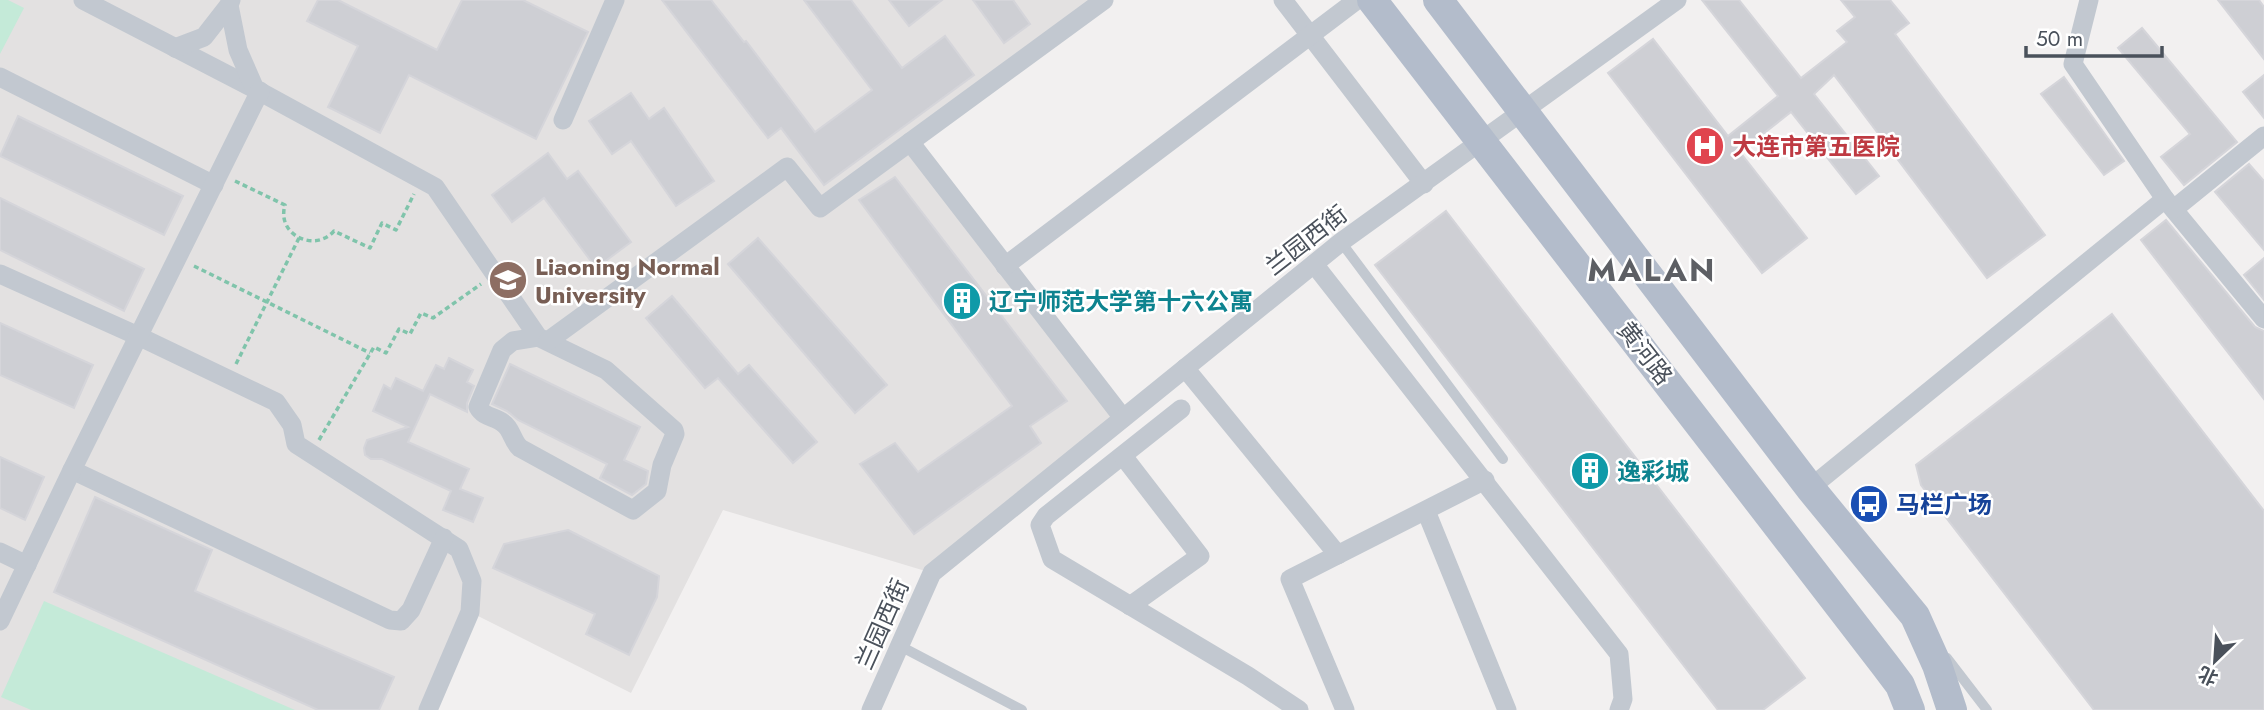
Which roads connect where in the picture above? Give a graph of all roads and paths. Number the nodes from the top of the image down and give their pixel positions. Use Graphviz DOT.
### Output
graph roads {
  1 [pos="83,0"];
  2 [pos="615,0"];
  3 [pos="1104,0"];
  4 [pos="1283,0"];
  5 [pos="1357,0"];
  6 [pos="1372,0"];
  7 [pos="1438,0"];
  8 [pos="1677,0"];
  9 [pos="2089,0"];
  10 [pos="230,2"];
  11 [pos="1311,36"];
  12 [pos="175,48"];
  13 [pos="0,77"];
  14 [pos="257,90"];
  15 [pos="1523,111"];
  16 [pos="563,120"];
  17 [pos="2264,136"];
  18 [pos="1481,141"];
  19 [pos="910,142"];
  20 [pos="217,179"];
  21 [pos="421,180"];
  22 [pos="1424,184"];
  23 [pos="2170,204"];
  24 [pos="299,238"];
  25 [pos="1341,242"];
  26 [pos="178,258"];
  27 [pos="1314,264"];
  28 [pos="1005,266"];
  29 [pos="0,274"];
  30 [pos="495,274"];
  31 [pos="267,302"];
  32 [pos="2264,319"];
  33 [pos="138,336"];
  34 [pos="543,339"];
  35 [pos="370,354"];
  36 [pos="1185,368"];
  37 [pos="229,379"];
  38 [pos="1181,409"];
  39 [pos="1123,418"];
  40 [pos="311,454"];
  41 [pos="1123,456"];
  42 [pos="1503,459"];
  43 [pos="72,470"];
  44 [pos="1485,480"];
  45 [pos="1810,488"];
  46 [pos="1426,510"];
  47 [pos="444,538"];
  48 [pos="0,552"];
  49 [pos="1338,555"];
  50 [pos="27,565"];
  51 [pos="1130,606"];
  52 [pos="1915,616"];
  53 [pos="0,621"];
  54 [pos="900,646"];
  55 [pos="428,710"];
  56 [pos="871,710"];
  57 [pos="1022,710"];
  58 [pos="1299,710"];
  59 [pos="1345,710"];
  60 [pos="1507,710"];
  61 [pos="1619,710"];
  62 [pos="1910,710"];
  63 [pos="1952,710"];
  64 [pos="1987,710"];
  1 -- 12 [label="street"];
  2 -- 16 [label="street"];
  3 -- 19 [label="street"];
  4 -- 11 [label="street"];
  5 -- 11 [label="street"];
  6 -- 18 [label="main road, 黄河路"];
  7 -- 15 [label="main road, 黄河路"];
  8 -- 15 [label="street, 兰园西街"];
  9 -- 23 [label="street"];
  10 -- 12 [label="street"];
  10 -- 14 [label="street"];
  11 -- 22 [label="street"];
  11 -- 28 [label="street"];
  12 -- 14 [label="street"];
  13 -- 20 [label="street"];
  14 -- 20 [label="street"];
  14 -- 21 [label="street"];
  15 -- 18 [label="street, 兰园西街"];
  15 -- 45 [label="main road, 黄河路"];
  17 -- 23 [label="street"];
  18 -- 22 [label="street, 兰园西街"];
  18 -- 62 [label="main road, 黄河路"];
  19 -- 28 [label="street"];
  19 -- 34 [label="street"];
  20 -- 24 [label="path"];
  20 -- 26 [label="street"];
  21 -- 24 [label="path"];
  21 -- 30 [label="street"];
  22 -- 25 [label="street, 兰园西街"];
  23 -- 32 [label="street"];
  23 -- 45 [label="street"];
  24 -- 31 [label="path"];
  25 -- 27 [label="street, 兰园西街"];
  25 -- 42 [label="lane"];
  26 -- 31 [label="path"];
  26 -- 33 [label="street"];
  27 -- 36 [label="street, 兰园西街"];
  27 -- 44 [label="street"];
  28 -- 39 [label="street"];
  29 -- 33 [label="street"];
  30 -- 34 [label="street"];
  30 -- 35 [label="path"];
  31 -- 35 [label="path"];
  31 -- 37 [label="path"];
  33 -- 37 [label="street"];
  33 -- 43 [label="street"];
  34 -- 34 [label="street"];
  35 -- 40 [label="path"];
  36 -- 39 [label="street, 兰园西街"];
  36 -- 49 [label="street"];
  37 -- 40 [label="street"];
  38 -- 41 [label="street"];
  39 -- 54 [label="street, 兰园西街"];
  40 -- 47 [label="street"];
  41 -- 51 [label="street"];
  41 -- 51 [label="street"];
  43 -- 47 [label="street"];
  43 -- 50 [label="street"];
  44 -- 46 [label="street"];
  44 -- 61 [label="street"];
  45 -- 52 [label="main road, 黄河路"];
  46 -- 49 [label="street"];
  46 -- 60 [label="street"];
  47 -- 55 [label="street"];
  48 -- 50 [label="street"];
  49 -- 59 [label="street"];
  50 -- 53 [label="street"];
  51 -- 58 [label="street"];
  52 -- 63 [label="main road, 黄河路"];
  52 -- 64 [label="lane"];
  54 -- 56 [label="street, 兰园西街"];
  54 -- 57 [label="lane"];
}
